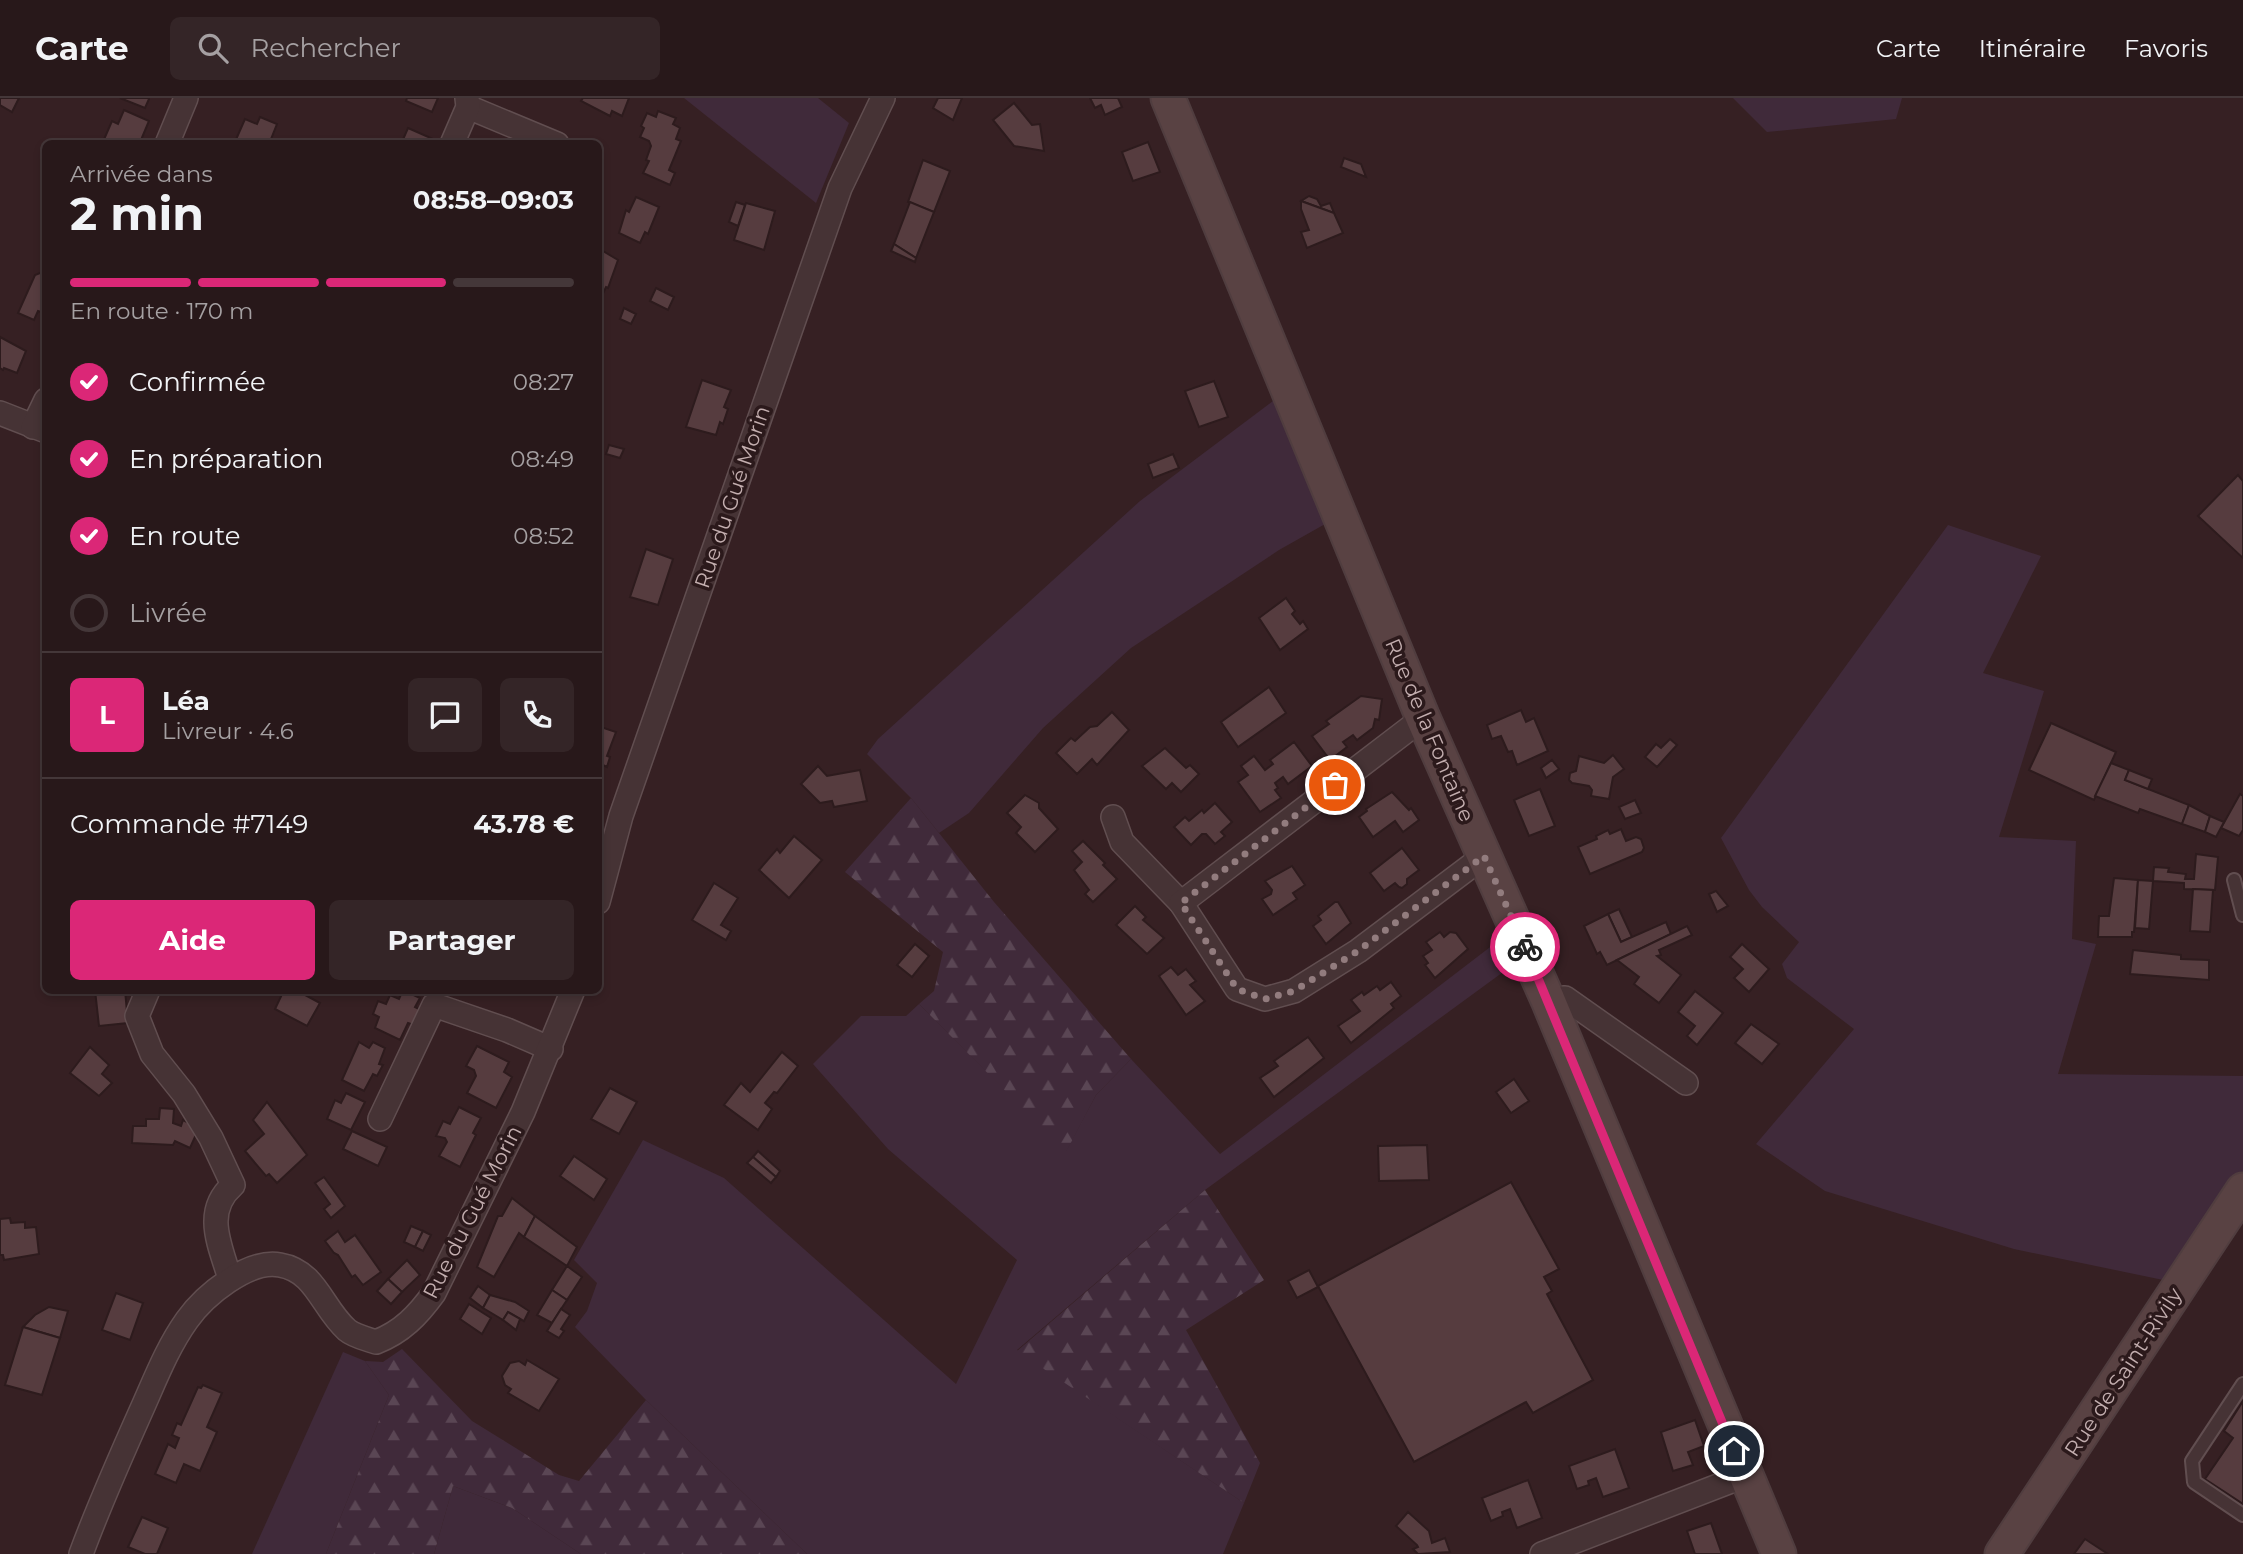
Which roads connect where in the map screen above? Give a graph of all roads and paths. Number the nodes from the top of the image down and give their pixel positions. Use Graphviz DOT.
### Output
graph roads {
  1 [pos="186,98"];
  2 [pos="883,98"];
  3 [pos="1168,98"];
  4 [pos="468,103"];
  5 [pos="169,140"];
  6 [pos="454,140"];
  7 [pos="548,140"];
  8 [pos="0,413"];
  9 [pos="39,429"];
  10 [pos="1423,718"];
  11 [pos="1113,817"];
  12 [pos="605,856"];
  13 [pos="1484,856"];
  14 [pos="602,876"];
  15 [pos="2234,880"];
  16 [pos="1181,903"];
  17 [pos="2243,915"];
  18 [pos="146,994"];
  19 [pos="572,994"];
  20 [pos="1548,1000"];
  21 [pos="551,1049"];
  22 [pos="1686,1083"];
  23 [pos="380,1119"];
  24 [pos="2243,1190"];
  25 [pos="230,1279"];
  26 [pos="2243,1384"];
  27 [pos="1744,1476"];
  28 [pos="2243,1515"];
  29 [pos="81,1554"];
  30 [pos="1542,1554"];
  31 [pos="1779,1554"];
  32 [pos="2002,1554"];
  1 -- 5 [label="street"];
  2 -- 12 [label="street, Rue du Gué Morin"];
  3 -- 10 [label="street, Rue de la Fontaine"];
  4 -- 6 [label="street"];
  4 -- 7 [label="street"];
  8 -- 9 [label="street"];
  10 -- 13 [label="street, Rue de la Fontaine"];
  10 -- 16 [label="street"];
  11 -- 16 [label="street"];
  12 -- 14 [label="street, Rue du Gué Morin"];
  13 -- 16 [label="street"];
  13 -- 20 [label="street, Rue de la Fontaine"];
  15 -- 17 [label="lane"];
  18 -- 25 [label="street"];
  19 -- 21 [label="street, Rue du Gué Morin"];
  20 -- 22 [label="street"];
  20 -- 27 [label="street, Rue de la Fontaine"];
  21 -- 23 [label="street"];
  21 -- 25 [label="street, Rue du Gué Morin"];
  24 -- 32 [label="street, Rue de Saint-Rivily"];
  25 -- 29 [label="street, Rue du Gué Morin"];
  26 -- 28 [label="lane"];
  27 -- 30 [label="street"];
  27 -- 31 [label="street, Rue de la Fontaine"];
}
